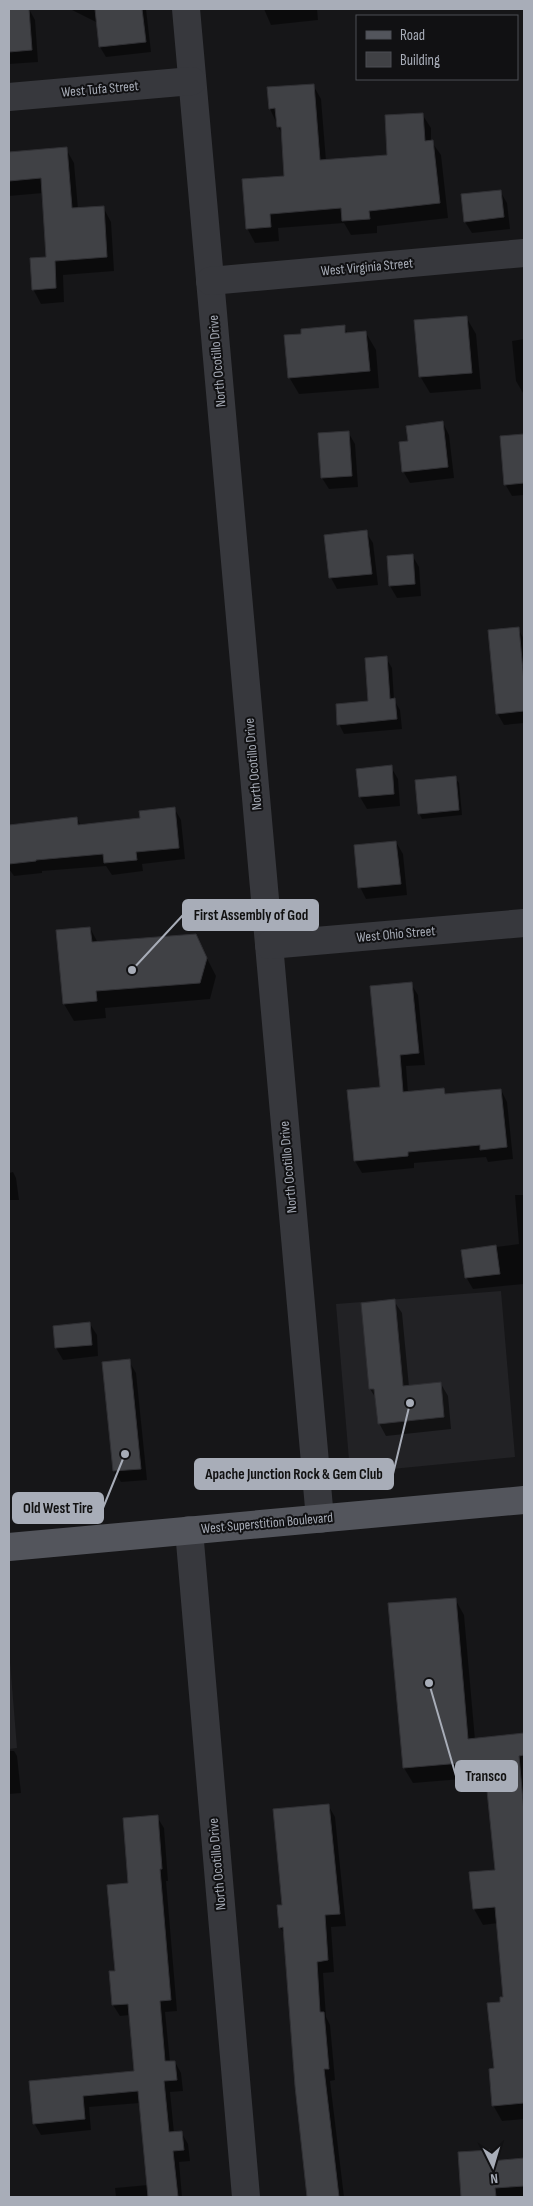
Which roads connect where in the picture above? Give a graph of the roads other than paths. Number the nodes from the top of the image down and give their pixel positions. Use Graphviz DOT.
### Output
graph roads {
  1 [pos="186,9"];
  2 [pos="192,81"];
  3 [pos="9,97"];
  4 [pos="524,253"];
  5 [pos="210,281"];
  6 [pos="524,923"];
  7 [pos="269,945"];
  8 [pos="524,1500"];
  9 [pos="320,1519"];
  10 [pos="189,1530"];
  11 [pos="9,1547"];
  12 [pos="246,2197"];
  1 -- 2 [label="street, North Ocotillo Drive"];
  2 -- 3 [label="street, West Tufa Street"];
  2 -- 5 [label="street, North Ocotillo Drive"];
  4 -- 5 [label="street, West Virginia Street"];
  5 -- 7 [label="street, North Ocotillo Drive"];
  6 -- 7 [label="street, West Ohio Street"];
  7 -- 9 [label="street, North Ocotillo Drive"];
  8 -- 9 [label="main road, West Superstition Boulevard"];
  9 -- 10 [label="main road, West Superstition Boulevard"];
  10 -- 11 [label="main road, West Superstition Boulevard"];
  10 -- 12 [label="street, North Ocotillo Drive"];
}
